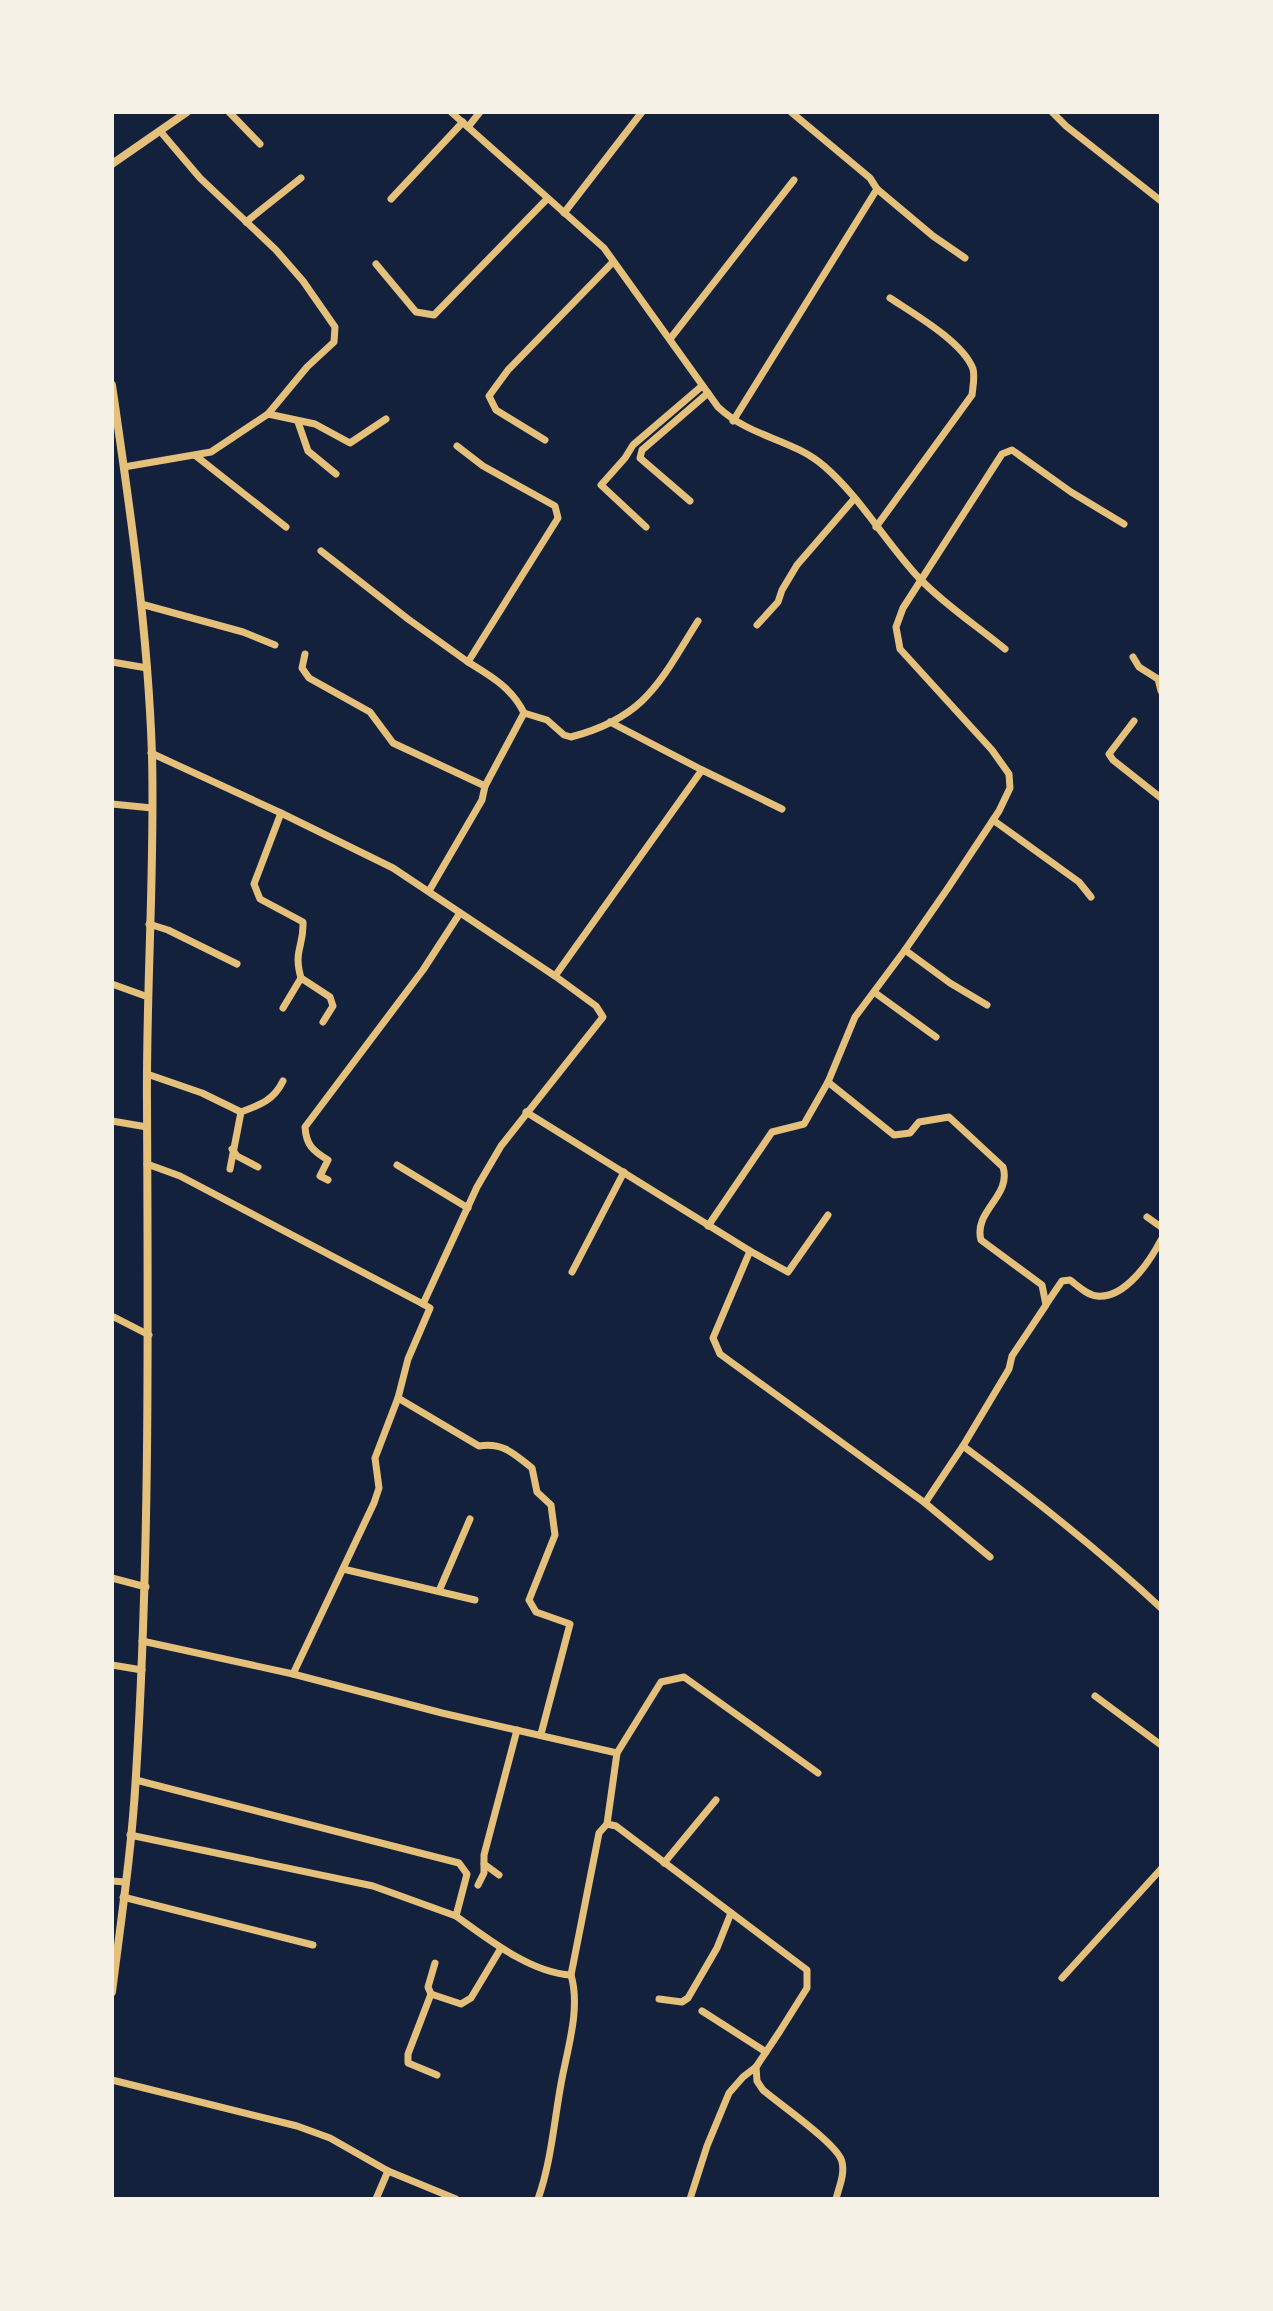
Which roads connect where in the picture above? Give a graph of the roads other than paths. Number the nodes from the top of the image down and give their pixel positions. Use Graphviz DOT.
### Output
graph roads {
  1 [pos="187,112"];
  2 [pos="229,112"];
  3 [pos="451,112"];
  4 [pos="480,112"];
  5 [pos="642,112"];
  6 [pos="791,112"];
  7 [pos="1052,112"];
  8 [pos="466,124"];
  9 [pos="160,131"];
  10 [pos="260,144"];
  11 [pos="112,164"];
  12 [pos="301,178"];
  13 [pos="794,180"];
  14 [pos="877,189"];
  15 [pos="391,199"];
  16 [pos="547,199"];
  17 [pos="1161,201"];
  18 [pos="564,213"];
  19 [pos="246,222"];
  20 [pos="965,258"];
  21 [pos="613,262"];
  22 [pos="376,264"];
  23 [pos="890,298"];
  24 [pos="670,339"];
  25 [pos="112,385"];
  26 [pos="702,386"];
  27 [pos="708,393"];
  28 [pos="113,399"];
  29 [pos="268,414"];
  30 [pos="386,419"];
  31 [pos="733,421"];
  32 [pos="298,422"];
  33 [pos="545,440"];
  34 [pos="457,446"];
  35 [pos="196,456"];
  36 [pos="124,467"];
  37 [pos="336,474"];
  38 [pos="854,499"];
  39 [pos="690,501"];
  40 [pos="1124,524"];
  41 [pos="286,527"];
  42 [pos="646,527"];
  43 [pos="876,527"];
  44 [pos="321,551"];
  45 [pos="921,580"];
  46 [pos="141,604"];
  47 [pos="698,621"];
  48 [pos="757,625"];
  49 [pos="275,645"];
  50 [pos="1005,649"];
  51 [pos="305,654"];
  52 [pos="1133,657"];
  53 [pos="112,662"];
  54 [pos="468,662"];
  55 [pos="147,668"];
  56 [pos="1161,691"];
  57 [pos="524,713"];
  58 [pos="1134,721"];
  59 [pos="610,722"];
  60 [pos="151,753"];
  61 [pos="702,770"];
  62 [pos="485,786"];
  63 [pos="1161,798"];
  64 [pos="112,804"];
  65 [pos="152,808"];
  66 [pos="782,809"];
  67 [pos="281,813"];
  68 [pos="993,820"];
  69 [pos="429,891"];
  70 [pos="1091,897"];
  71 [pos="460,913"];
  72 [pos="149,924"];
  73 [pos="905,950"];
  74 [pos="237,964"];
  75 [pos="555,976"];
  76 [pos="301,978"];
  77 [pos="112,984"];
  78 [pos="874,992"];
  79 [pos="148,997"];
  80 [pos="987,1005"];
  81 [pos="283,1008"];
  82 [pos="323,1022"];
  83 [pos="936,1037"];
  84 [pos="147,1074"];
  85 [pos="283,1081"];
  86 [pos="828,1082"];
  87 [pos="241,1112"];
  88 [pos="526,1112"];
  89 [pos="112,1121"];
  90 [pos="147,1127"];
  91 [pos="232,1149"];
  92 [pos="147,1164"];
  93 [pos="397,1165"];
  94 [pos="258,1167"];
  95 [pos="230,1169"];
  96 [pos="624,1172"];
  97 [pos="328,1180"];
  98 [pos="468,1208"];
  99 [pos="828,1215"];
  100 [pos="1147,1217"];
  101 [pos="708,1226"];
  102 [pos="1161,1227"];
  103 [pos="1161,1240"];
  104 [pos="750,1251"];
  105 [pos="572,1272"];
  106 [pos="423,1304"];
  107 [pos="1046,1305"];
  108 [pos="112,1316"];
  109 [pos="149,1335"];
  110 [pos="398,1398"];
  111 [pos="963,1446"];
  112 [pos="925,1503"];
  113 [pos="470,1519"];
  114 [pos="990,1557"];
  115 [pos="343,1569"];
  116 [pos="112,1578"];
  117 [pos="146,1587"];
  118 [pos="439,1591"];
  119 [pos="475,1600"];
  120 [pos="1161,1608"];
  121 [pos="142,1641"];
  122 [pos="112,1665"];
  123 [pos="142,1670"];
  124 [pos="293,1674"];
  125 [pos="1095,1696"];
  126 [pos="517,1730"];
  127 [pos="541,1734"];
  128 [pos="1161,1745"];
  129 [pos="617,1753"];
  130 [pos="818,1773"];
  131 [pos="136,1780"];
  132 [pos="716,1800"];
  133 [pos="607,1824"];
  134 [pos="130,1835"];
  135 [pos="664,1863"];
  136 [pos="484,1864"];
  137 [pos="1161,1869"];
  138 [pos="499,1875"];
  139 [pos="112,1881"];
  140 [pos="125,1882"];
  141 [pos="478,1885"];
  142 [pos="123,1897"];
  143 [pos="731,1913"];
  144 [pos="456,1916"];
  145 [pos="116,1930"];
  146 [pos="313,1945"];
  147 [pos="501,1948"];
  148 [pos="435,1963"];
  149 [pos="571,1975"];
  150 [pos="1062,1978"];
  151 [pos="112,1992"];
  152 [pos="431,1994"];
  153 [pos="659,1999"];
  154 [pos="702,2011"];
  155 [pos="766,2052"];
  156 [pos="756,2067"];
  157 [pos="437,2075"];
  158 [pos="112,2080"];
  159 [pos="388,2171"];
  160 [pos="376,2199"];
  161 [pos="456,2199"];
  162 [pos="538,2199"];
  163 [pos="690,2199"];
  164 [pos="836,2199"];
  1 -- 9 [label="street"];
  2 -- 10 [label="street"];
  3 -- 8 [label="street"];
  4 -- 8 [label="street"];
  5 -- 18 [label="street"];
  6 -- 14 [label="street"];
  7 -- 17 [label="street"];
  8 -- 15 [label="street"];
  8 -- 16 [label="street"];
  9 -- 11 [label="street"];
  9 -- 19 [label="street"];
  12 -- 19 [label="street"];
  13 -- 24 [label="street"];
  14 -- 20 [label="street"];
  14 -- 31 [label="street"];
  16 -- 18 [label="street"];
  16 -- 22 [label="street"];
  18 -- 21 [label="street"];
  19 -- 29 [label="street"];
  21 -- 24 [label="street"];
  21 -- 33 [label="street"];
  23 -- 43 [label="street"];
  24 -- 26 [label="street"];
  25 -- 28 [label="street"];
  26 -- 27 [label="street"];
  26 -- 42 [label="street"];
  27 -- 31 [label="street"];
  27 -- 39 [label="street"];
  28 -- 36 [label="street"];
  29 -- 32 [label="street"];
  29 -- 35 [label="street"];
  30 -- 32 [label="street"];
  31 -- 38 [label="street"];
  32 -- 37 [label="street"];
  34 -- 54 [label="street"];
  35 -- 36 [label="street"];
  35 -- 41 [label="street"];
  36 -- 46 [label="street"];
  38 -- 43 [label="street"];
  38 -- 48 [label="street"];
  40 -- 45 [label="street"];
  43 -- 45 [label="street"];
  44 -- 54 [label="street"];
  45 -- 50 [label="street"];
  45 -- 68 [label="street"];
  46 -- 49 [label="street"];
  46 -- 55 [label="street"];
  47 -- 59 [label="street"];
  51 -- 62 [label="street"];
  52 -- 56 [label="street"];
  53 -- 55 [label="street"];
  54 -- 57 [label="street"];
  55 -- 60 [label="street"];
  57 -- 59 [label="street"];
  57 -- 62 [label="street"];
  58 -- 63 [label="street"];
  59 -- 61 [label="street"];
  60 -- 65 [label="street"];
  60 -- 67 [label="street"];
  61 -- 66 [label="street"];
  61 -- 75 [label="street"];
  62 -- 69 [label="street"];
  64 -- 65 [label="street"];
  65 -- 72 [label="street"];
  67 -- 69 [label="street"];
  67 -- 76 [label="street"];
  68 -- 70 [label="street"];
  68 -- 73 [label="street"];
  69 -- 71 [label="street"];
  71 -- 75 [label="street"];
  71 -- 97 [label="street"];
  72 -- 74 [label="street"];
  72 -- 79 [label="street"];
  73 -- 78 [label="street"];
  73 -- 80 [label="street"];
  75 -- 88 [label="street"];
  76 -- 81 [label="street"];
  76 -- 82 [label="street"];
  77 -- 79 [label="street"];
  78 -- 83 [label="street"];
  78 -- 86 [label="street"];
  79 -- 84 [label="street"];
  84 -- 87 [label="street"];
  84 -- 90 [label="street"];
  85 -- 87 [label="street"];
  86 -- 101 [label="street"];
  86 -- 107 [label="street"];
  87 -- 91 [label="street"];
  88 -- 96 [label="street"];
  88 -- 98 [label="street"];
  89 -- 90 [label="street"];
  90 -- 92 [label="street"];
  91 -- 94 [label="street"];
  91 -- 95 [label="street"];
  92 -- 106 [label="street"];
  92 -- 109 [label="street"];
  93 -- 98 [label="street"];
  96 -- 101 [label="street"];
  96 -- 105 [label="street"];
  98 -- 106 [label="street"];
  99 -- 104 [label="street"];
  100 -- 102 [label="street"];
  101 -- 104 [label="street"];
  103 -- 107 [label="street"];
  104 -- 112 [label="street"];
  106 -- 110 [label="street"];
  107 -- 111 [label="street"];
  108 -- 109 [label="street"];
  109 -- 117 [label="street"];
  110 -- 115 [label="street"];
  110 -- 127 [label="street"];
  111 -- 112 [label="street"];
  111 -- 120 [label="street"];
  112 -- 114 [label="street"];
  113 -- 118 [label="street"];
  115 -- 118 [label="street"];
  115 -- 124 [label="street"];
  116 -- 117 [label="street"];
  117 -- 121 [label="street"];
  118 -- 119 [label="street"];
  121 -- 123 [label="street"];
  121 -- 124 [label="street"];
  122 -- 123 [label="street"];
  123 -- 131 [label="street"];
  124 -- 126 [label="street"];
  125 -- 128 [label="street"];
  126 -- 127 [label="street"];
  126 -- 136 [label="street"];
  127 -- 129 [label="street"];
  129 -- 130 [label="street"];
  129 -- 133 [label="street"];
  131 -- 134 [label="street"];
  131 -- 144 [label="street"];
  132 -- 135 [label="street"];
  133 -- 135 [label="street"];
  133 -- 149 [label="street"];
  134 -- 140 [label="street"];
  134 -- 144 [label="street"];
  135 -- 143 [label="street"];
  136 -- 138 [label="street"];
  136 -- 141 [label="street"];
  137 -- 150 [label="street"];
  139 -- 140 [label="street"];
  140 -- 142 [label="street"];
  142 -- 145 [label="street"];
  142 -- 146 [label="street"];
  143 -- 153 [label="street"];
  143 -- 155 [label="street"];
  144 -- 147 [label="street"];
  145 -- 151 [label="street"];
  147 -- 149 [label="street"];
  147 -- 152 [label="street"];
  148 -- 152 [label="street"];
  149 -- 162 [label="street"];
  152 -- 157 [label="street"];
  154 -- 155 [label="street"];
  155 -- 156 [label="street"];
  156 -- 163 [label="street"];
  156 -- 164 [label="street"];
  158 -- 159 [label="street"];
  159 -- 160 [label="street"];
  159 -- 161 [label="street"];
}
